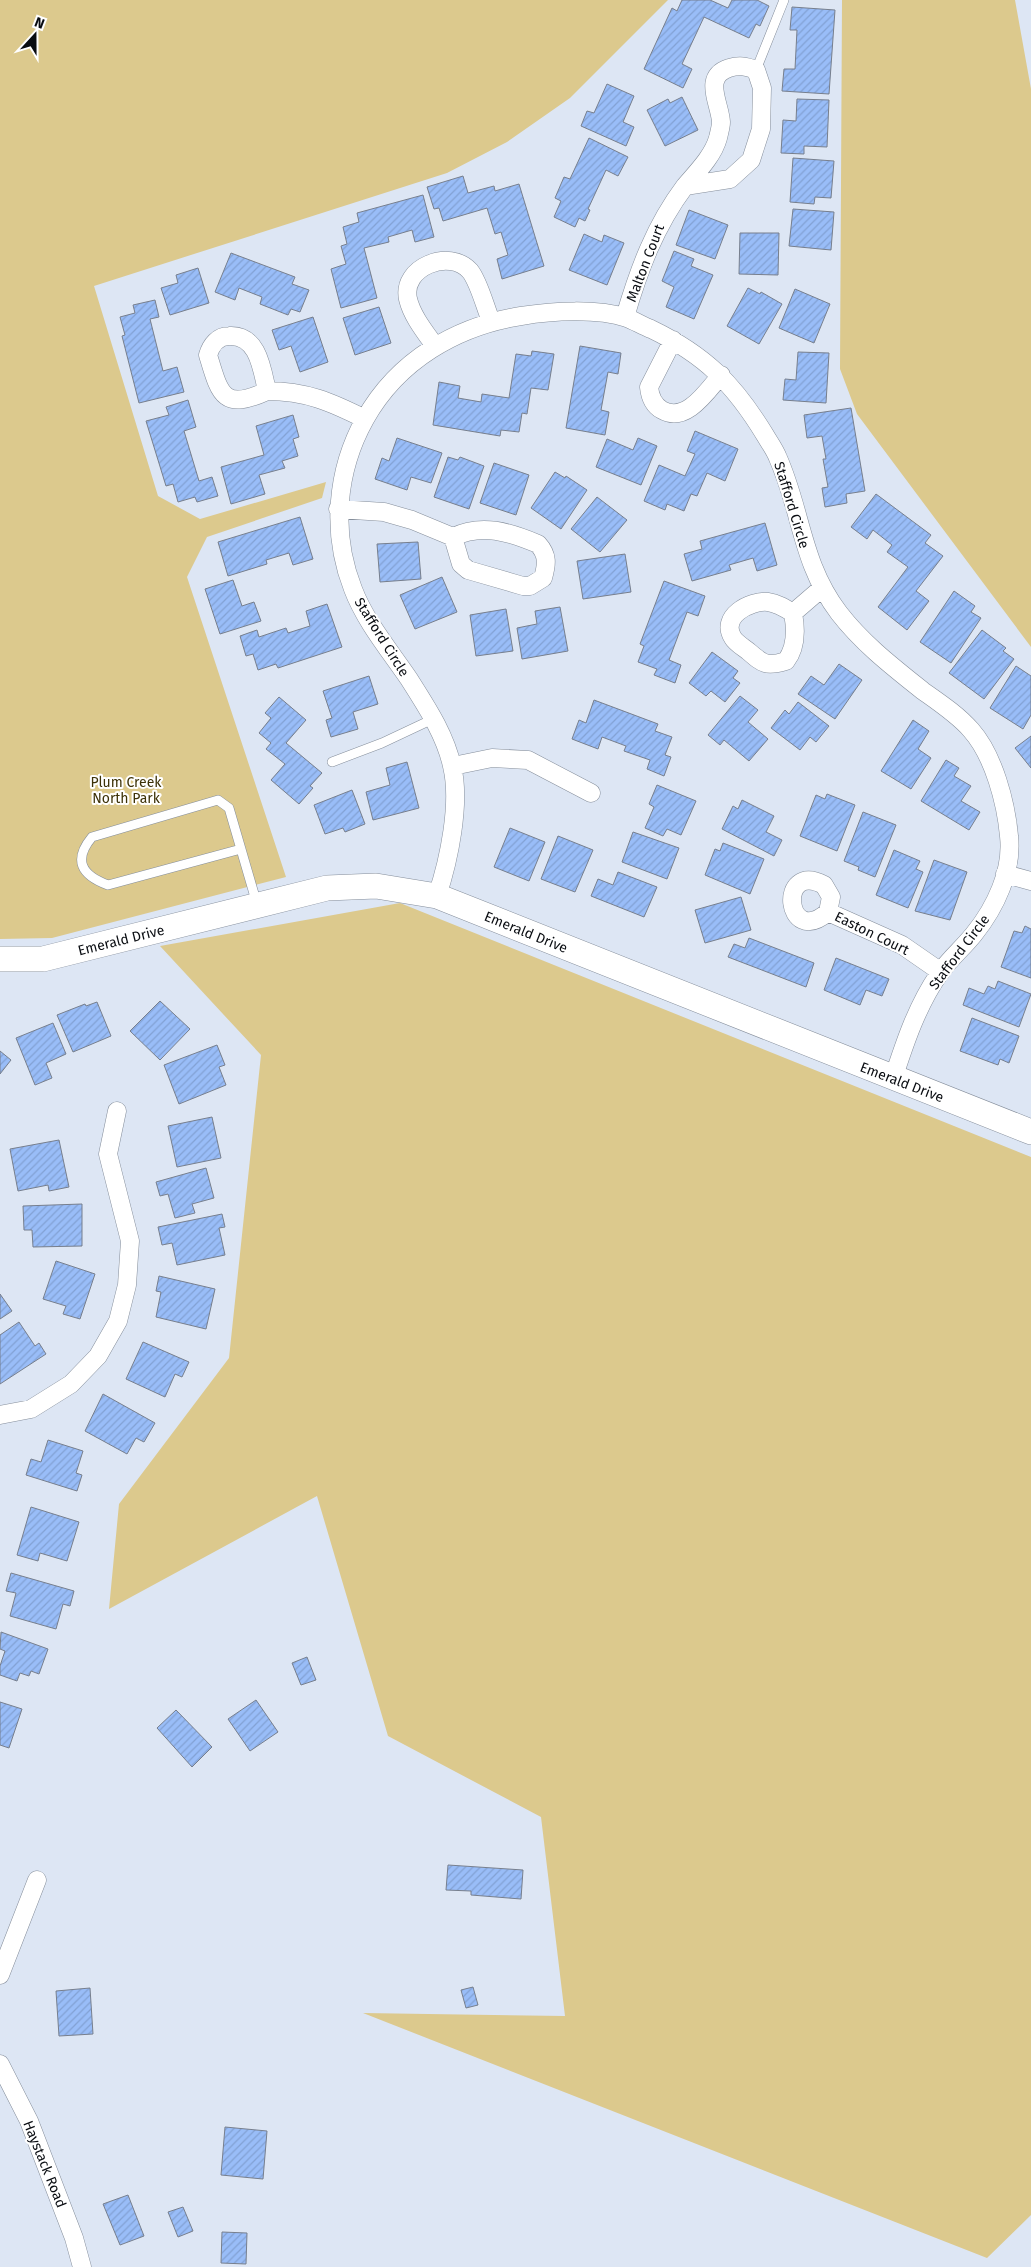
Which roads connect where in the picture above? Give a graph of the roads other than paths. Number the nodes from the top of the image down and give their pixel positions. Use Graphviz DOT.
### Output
graph roads {
  1 [pos="784,0"];
  2 [pos="756,70"];
  3 [pos="685,186"];
  4 [pos="625,317"];
  5 [pos="491,321"];
  6 [pos="673,340"];
  7 [pos="435,346"];
  8 [pos="721,375"];
  9 [pos="267,391"];
  10 [pos="365,419"];
  11 [pos="338,510"];
  12 [pos="454,537"];
  13 [pos="822,588"];
  14 [pos="793,612"];
  15 [pos="433,719"];
  16 [pos="332,762"];
  17 [pos="452,766"];
  18 [pos="591,793"];
  19 [pos="241,849"];
  20 [pos="1005,874"];
  21 [pos="1031,882"];
  22 [pos="436,896"];
  23 [pos="258,907"];
  24 [pos="828,912"];
  25 [pos="0,959"];
  26 [pos="941,972"];
  27 [pos="893,1079"];
  28 [pos="117,1111"];
  29 [pos="1031,1132"];
  30 [pos="0,1415"];
  31 [pos="37,1880"];
  32 [pos="0,1974"];
  33 [pos="0,2064"];
  34 [pos="82,2267"];
  1 -- 2 [label="lane"];
  2 -- 3 [label="street, Malton Court"];
  2 -- 3 [label="street"];
  3 -- 4 [label="street, Malton Court"];
  4 -- 5 [label="street, Stafford Circle"];
  4 -- 6 [label="street, Stafford Circle"];
  5 -- 7 [label="street, Stafford Circle"];
  5 -- 7 [label="street"];
  6 -- 8 [label="street, Stafford Circle"];
  6 -- 8 [label="street"];
  7 -- 10 [label="street, Stafford Circle"];
  8 -- 13 [label="street, Stafford Circle"];
  9 -- 10 [label="street"];
  10 -- 11 [label="street, Stafford Circle"];
  11 -- 12 [label="street"];
  11 -- 15 [label="street, Stafford Circle"];
  12 -- 12 [label="street"];
  13 -- 14 [label="street"];
  13 -- 20 [label="street, Stafford Circle"];
  15 -- 16 [label="lane"];
  15 -- 17 [label="street, Stafford Circle"];
  17 -- 18 [label="street"];
  17 -- 22 [label="street, Stafford Circle"];
  19 -- 19 [label="lane"];
  19 -- 23 [label="lane"];
  20 -- 21 [label="street"];
  20 -- 26 [label="street, Stafford Circle"];
  22 -- 23 [label="street, Emerald Drive"];
  22 -- 27 [label="street, Emerald Drive"];
  23 -- 25 [label="street, Emerald Drive"];
  24 -- 26 [label="street, Easton Court"];
  26 -- 27 [label="street, Stafford Circle"];
  27 -- 29 [label="street, Emerald Drive"];
  28 -- 30 [label="street"];
  31 -- 32 [label="street"];
  33 -- 34 [label="street, Haystack Road"];
}
